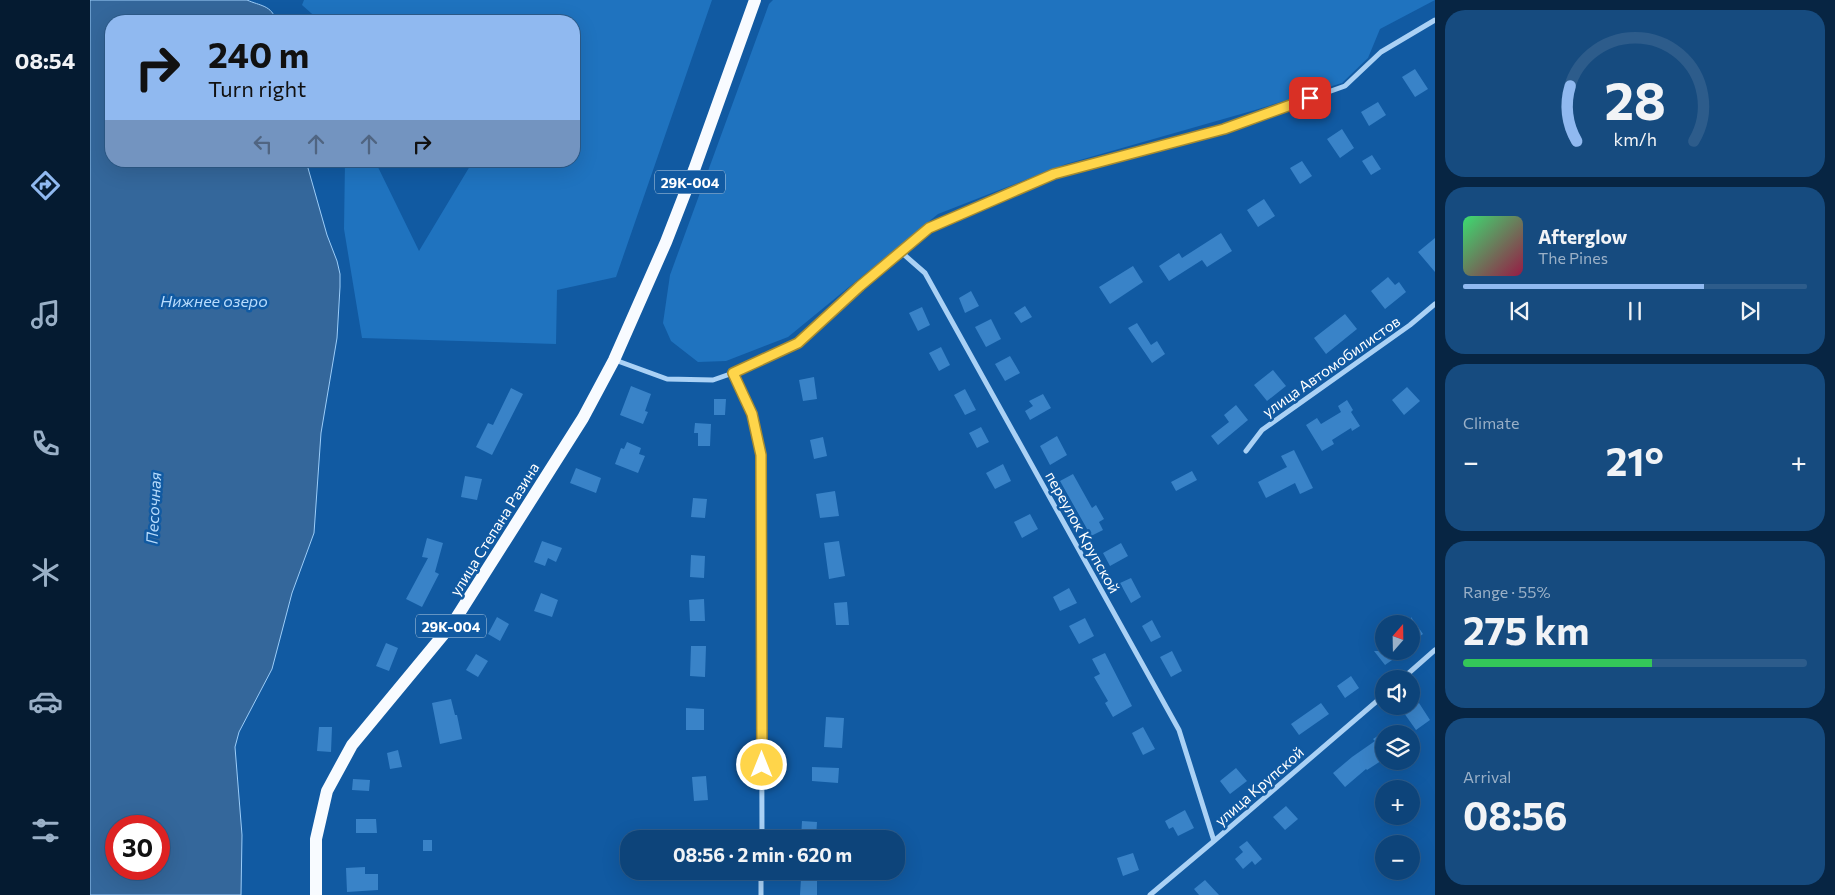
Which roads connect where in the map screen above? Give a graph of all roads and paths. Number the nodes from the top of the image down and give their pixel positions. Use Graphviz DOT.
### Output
graph roads {
  1 [pos="755,0"];
  2 [pos="1435,20"];
  3 [pos="901,252"];
  4 [pos="1435,304"];
  5 [pos="614,360"];
  6 [pos="733,373"];
  7 [pos="1246,451"];
  8 [pos="1435,650"];
  9 [pos="1412,670"];
  10 [pos="1375,703"];
  11 [pos="762,830"];
  12 [pos="1214,842"];
  13 [pos="762,880"];
  14 [pos="316,895"];
  15 [pos="761,895"];
  16 [pos="1150,895"];
  1 -- 5 [label="main road, 29К-004"];
  2 -- 3 [label="street"];
  3 -- 6 [label="street"];
  3 -- 12 [label="street, переулок Крупской"];
  4 -- 7 [label="street, улица Автомобилистов"];
  5 -- 6 [label="street"];
  5 -- 14 [label="main road, улица Степана Разина / 29К-004"];
  6 -- 11 [label="street"];
  8 -- 9 [label="street"];
  10 -- 12 [label="street, улица Крупской"];
  12 -- 16 [label="street, улица Крупской"];
  13 -- 15 [label="street"];
}
